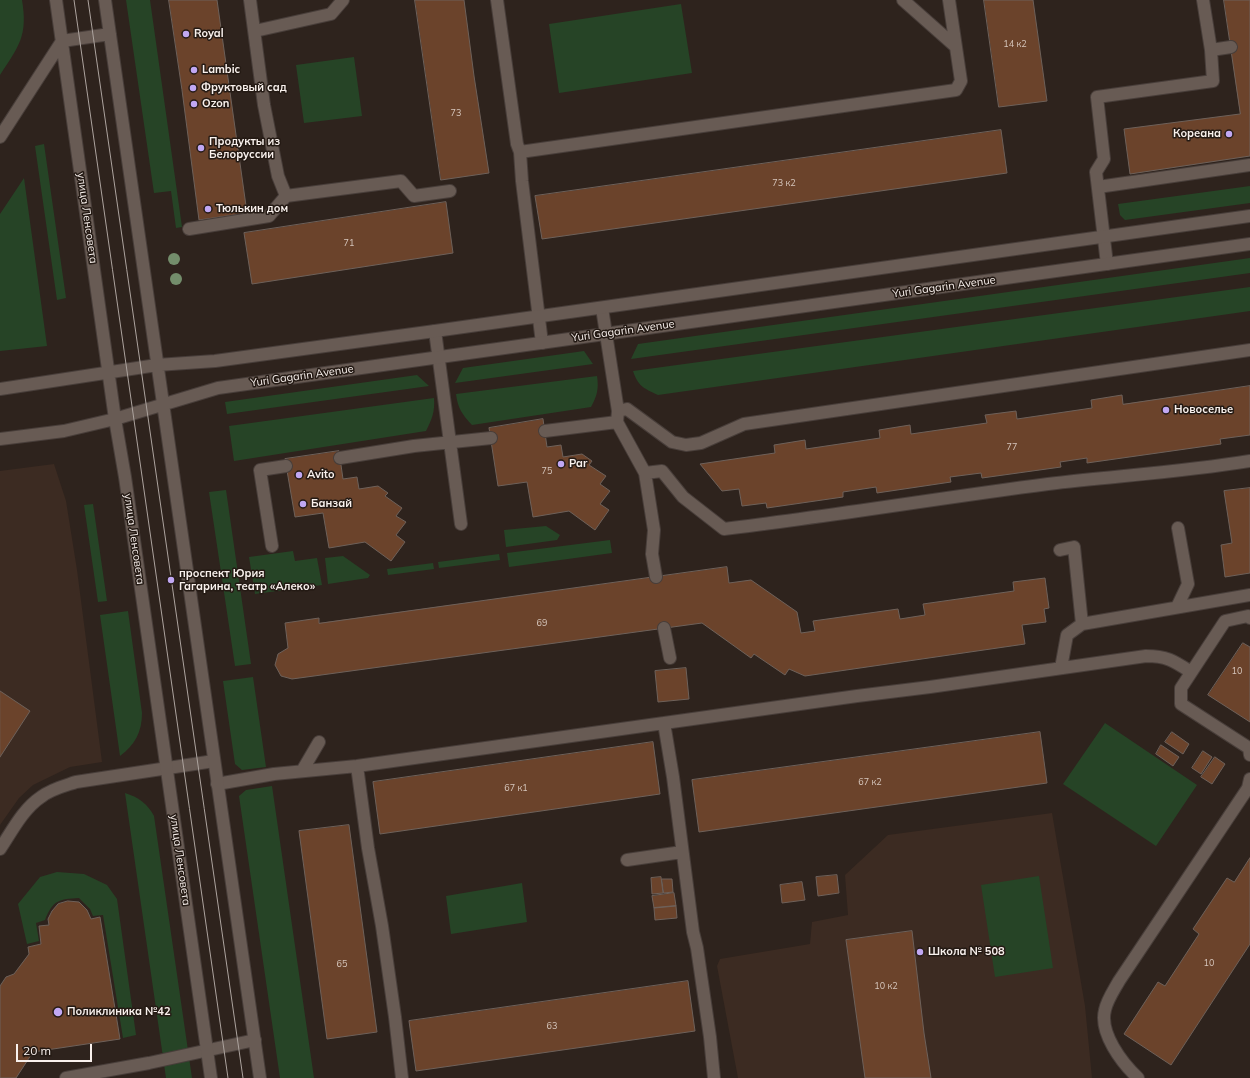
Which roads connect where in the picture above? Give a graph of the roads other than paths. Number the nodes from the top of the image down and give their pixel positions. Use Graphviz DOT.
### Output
graph roads {
  1 [pos="56,0"];
  2 [pos="105,0"];
  3 [pos="250,0"];
  4 [pos="343,0"];
  5 [pos="497,0"];
  6 [pos="904,0"];
  7 [pos="948,0"];
  8 [pos="1203,0"];
  9 [pos="255,31"];
  10 [pos="110,34"];
  11 [pos="62,41"];
  12 [pos="956,46"];
  13 [pos="1231,47"];
  14 [pos="1211,50"];
  15 [pos="0,137"];
  16 [pos="520,152"];
  17 [pos="1250,165"];
  18 [pos="1098,187"];
  19 [pos="450,191"];
  20 [pos="286,196"];
  21 [pos="1250,216"];
  22 [pos="189,229"];
  23 [pos="1104,237"];
  24 [pos="1250,244"];
  25 [pos="1107,264"];
  26 [pos="602,308"];
  27 [pos="538,317"];
  28 [pos="435,331"];
  29 [pos="606,334"];
  30 [pos="542,343"];
  31 [pos="1250,350"];
  32 [pos="438,357"];
  33 [pos="157,365"];
  34 [pos="109,372"];
  35 [pos="0,389"];
  36 [pos="163,406"];
  37 [pos="617,416"];
  38 [pos="115,419"];
  39 [pos="545,431"];
  40 [pos="491,438"];
  41 [pos="0,439"];
  42 [pos="450,443"];
  43 [pos="340,458"];
  44 [pos="1250,461"];
  45 [pos="286,466"];
  46 [pos="645,473"];
  47 [pos="461,524"];
  48 [pos="1178,528"];
  49 [pos="272,546"];
  50 [pos="1060,550"];
  51 [pos="656,577"];
  52 [pos="1250,595"];
  53 [pos="1177,608"];
  54 [pos="1250,618"];
  55 [pos="1082,624"];
  56 [pos="664,628"];
  57 [pos="670,658"];
  58 [pos="1061,668"];
  59 [pos="1191,672"];
  60 [pos="664,723"];
  61 [pos="319,742"];
  62 [pos="1250,755"];
  63 [pos="214,761"];
  64 [pos="357,766"];
  65 [pos="167,767"];
  66 [pos="302,772"];
  67 [pos="1250,779"];
  68 [pos="217,784"];
  69 [pos="0,849"];
  70 [pos="682,852"];
  71 [pos="627,860"];
  72 [pos="255,1040"];
  73 [pos="208,1051"];
  74 [pos="66,1078"];
  75 [pos="212,1078"];
  76 [pos="260,1078"];
  77 [pos="402,1078"];
  78 [pos="714,1078"];
  79 [pos="1138,1078"];
  1 -- 11 [label="street, улица Ленсовета"];
  2 -- 10 [label="street"];
  3 -- 9 [label="street"];
  4 -- 9 [label="street"];
  5 -- 16 [label="street"];
  6 -- 12 [label="street"];
  7 -- 12 [label="street"];
  8 -- 14 [label="street"];
  9 -- 20 [label="street"];
  10 -- 11 [label="street"];
  10 -- 33 [label="street"];
  11 -- 15 [label="street"];
  11 -- 34 [label="street, улица Ленсовета"];
  12 -- 16 [label="street"];
  13 -- 14 [label="street"];
  14 -- 18 [label="street"];
  16 -- 27 [label="street"];
  17 -- 18 [label="street"];
  18 -- 23 [label="street"];
  19 -- 20 [label="street"];
  20 -- 22 [label="street"];
  21 -- 23 [label="street"];
  23 -- 25 [label="street"];
  23 -- 26 [label="street"];
  24 -- 25 [label="street, Yuri Gagarin Avenue"];
  25 -- 29 [label="street, Yuri Gagarin Avenue"];
  26 -- 27 [label="street"];
  26 -- 29 [label="street"];
  27 -- 28 [label="street"];
  27 -- 30 [label="street"];
  28 -- 32 [label="street"];
  28 -- 33 [label="street"];
  29 -- 30 [label="street, Yuri Gagarin Avenue"];
  29 -- 37 [label="street"];
  30 -- 32 [label="street, Yuri Gagarin Avenue"];
  31 -- 37 [label="street"];
  32 -- 36 [label="street, Yuri Gagarin Avenue"];
  32 -- 42 [label="street"];
  33 -- 34 [label="street"];
  33 -- 36 [label="street"];
  34 -- 35 [label="street"];
  34 -- 38 [label="street, улица Ленсовета"];
  36 -- 38 [label="street, Yuri Gagarin Avenue"];
  36 -- 63 [label="street"];
  37 -- 39 [label="street"];
  37 -- 46 [label="street"];
  38 -- 41 [label="street, Yuri Gagarin Avenue"];
  38 -- 65 [label="street, улица Ленсовета"];
  40 -- 42 [label="street"];
  42 -- 43 [label="street"];
  42 -- 47 [label="street"];
  44 -- 46 [label="street"];
  45 -- 49 [label="street"];
  46 -- 51 [label="street"];
  48 -- 53 [label="street"];
  50 -- 55 [label="street"];
  52 -- 53 [label="street"];
  53 -- 55 [label="street"];
  54 -- 59 [label="street"];
  55 -- 58 [label="street"];
  56 -- 57 [label="street"];
  58 -- 59 [label="street"];
  58 -- 60 [label="street"];
  59 -- 62 [label="street"];
  60 -- 64 [label="street"];
  60 -- 70 [label="street"];
  61 -- 66 [label="street"];
  63 -- 65 [label="street"];
  63 -- 68 [label="street"];
  64 -- 66 [label="street"];
  64 -- 77 [label="street"];
  65 -- 69 [label="street"];
  65 -- 73 [label="street, улица Ленсовета"];
  66 -- 68 [label="street"];
  67 -- 79 [label="street"];
  68 -- 72 [label="street"];
  70 -- 71 [label="street"];
  70 -- 78 [label="street"];
  72 -- 73 [label="street"];
  72 -- 76 [label="street"];
  73 -- 74 [label="street"];
  73 -- 75 [label="street, улица Ленсовета"];
}
